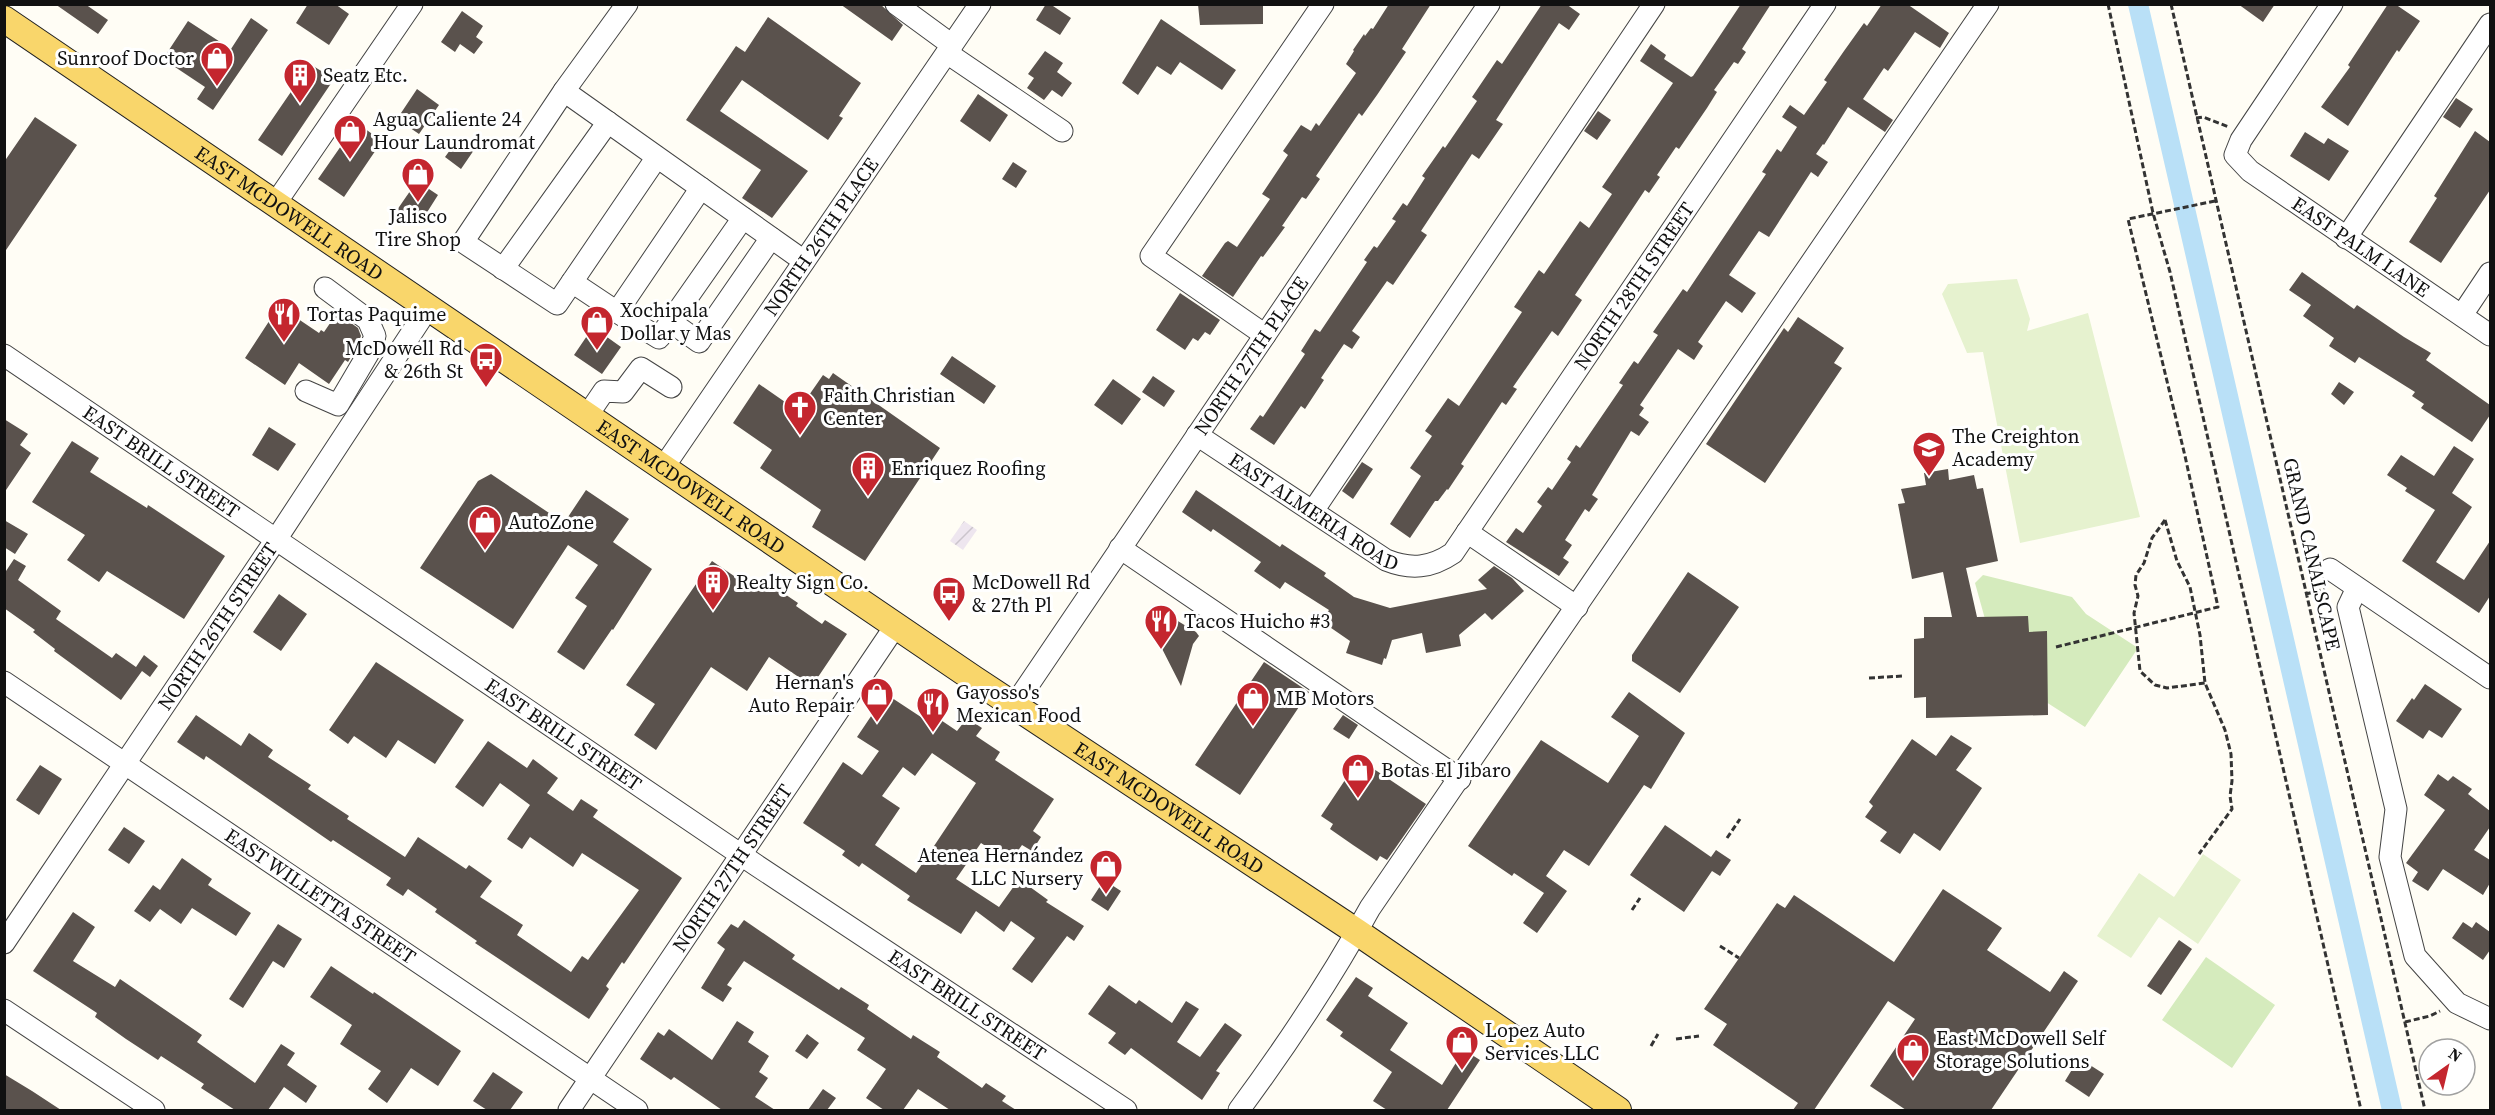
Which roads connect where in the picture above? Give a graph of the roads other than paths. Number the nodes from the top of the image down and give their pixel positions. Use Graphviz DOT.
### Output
graph roads {
  1 [pos="412,4"];
  2 [pos="627,4"];
  3 [pos="896,4"];
  4 [pos="980,4"];
  5 [pos="1323,4"];
  6 [pos="1489,4"];
  7 [pos="1654,4"];
  8 [pos="1825,4"];
  9 [pos="1988,4"];
  10 [pos="2332,4"];
  11 [pos="4,19"];
  12 [pos="2490,24"];
  13 [pos="950,49"];
  14 [pos="564,91"];
  15 [pos="608,122"];
  16 [pos="1062,131"];
  17 [pos="657,157"];
  18 [pos="701,188"];
  19 [pos="275,204"];
  20 [pos="743,218"];
  21 [pos="771,238"];
  22 [pos="2346,238"];
  23 [pos="804,261"];
  24 [pos="503,269"];
  25 [pos="2490,273"];
  26 [pos="572,282"];
  27 [pos="325,288"];
  28 [pos="428,308"];
  29 [pos="618,312"];
  30 [pos="2462,315"];
  31 [pos="671,322"];
  32 [pos="1265,335"];
  33 [pos="2490,335"];
  34 [pos="4,355"];
  35 [pos="671,387"];
  36 [pos="306,391"];
  37 [pos="338,405"];
  38 [pos="588,416"];
  39 [pos="357,417"];
  40 [pos="1197,435"];
  41 [pos="663,468"];
  42 [pos="1313,511"];
  43 [pos="1467,532"];
  44 [pos="277,538"];
  45 [pos="1120,548"];
  46 [pos="1438,563"];
  47 [pos="2328,579"];
  48 [pos="2357,588"];
  49 [pos="1577,607"];
  50 [pos="896,625"];
  51 [pos="2490,678"];
  52 [pos="4,682"];
  53 [pos="1014,706"];
  54 [pos="125,764"];
  55 [pos="1460,778"];
  56 [pos="742,855"];
  57 [pos="1357,932"];
  58 [pos="4,943"];
  59 [pos="4,1010"];
  60 [pos="2490,1019"];
  61 [pos="590,1079"];
  62 [pos="1592,1103"];
  63 [pos="154,1110"];
  64 [pos="569,1110"];
  65 [pos="637,1110"];
  66 [pos="1126,1110"];
  67 [pos="1239,1110"];
  68 [pos="1618,1110"];
  1 -- 19 [label="street"];
  2 -- 14 [label="street"];
  3 -- 13 [label="street"];
  4 -- 13 [label="street, NORTH 26TH PLACE"];
  5 -- 32 [label="street"];
  6 -- 32 [label="street, NORTH 27TH PLACE"];
  7 -- 42 [label="street"];
  8 -- 43 [label="street, NORTH 28TH STREET"];
  9 -- 49 [label="street"];
  10 -- 22 [label="street, EAST PALM LANE"];
  11 -- 19 [label="main road, EAST MCDOWELL ROAD"];
  12 -- 22 [label="street"];
  13 -- 16 [label="street"];
  13 -- 23 [label="street, NORTH 26TH PLACE"];
  14 -- 15 [label="street"];
  14 -- 24 [label="street"];
  15 -- 17 [label="street"];
  15 -- 24 [label="street"];
  17 -- 18 [label="street"];
  17 -- 26 [label="street"];
  18 -- 20 [label="street"];
  18 -- 29 [label="street"];
  19 -- 28 [label="main road, EAST MCDOWELL ROAD"];
  20 -- 21 [label="street"];
  20 -- 31 [label="street"];
  21 -- 23 [label="street"];
  21 -- 31 [label="street"];
  22 -- 30 [label="street, EAST PALM LANE"];
  23 -- 41 [label="street, NORTH 26TH PLACE"];
  24 -- 26 [label="street"];
  25 -- 30 [label="street"];
  26 -- 29 [label="street"];
  27 -- 37 [label="street"];
  28 -- 38 [label="main road, EAST MCDOWELL ROAD"];
  28 -- 39 [label="street, NORTH 26TH STREET"];
  29 -- 31 [label="street"];
  30 -- 33 [label="street, EAST PALM LANE"];
  32 -- 40 [label="street, NORTH 27TH PLACE"];
  34 -- 44 [label="street, EAST BRILL STREET"];
  35 -- 38 [label="street"];
  36 -- 37 [label="street"];
  37 -- 39 [label="street"];
  38 -- 41 [label="main road, EAST MCDOWELL ROAD"];
  39 -- 44 [label="street, NORTH 26TH STREET"];
  40 -- 42 [label="street, EAST ALMERIA ROAD"];
  40 -- 45 [label="street, NORTH 27TH PLACE"];
  41 -- 50 [label="main road, EAST MCDOWELL ROAD"];
  42 -- 46 [label="street, EAST ALMERIA ROAD"];
  43 -- 46 [label="street, NORTH 28TH STREET"];
  43 -- 49 [label="street"];
  44 -- 54 [label="street, NORTH 26TH STREET"];
  44 -- 56 [label="street, EAST BRILL STREET"];
  45 -- 53 [label="street, NORTH 27TH PLACE"];
  45 -- 55 [label="street"];
  47 -- 48 [label="street"];
  48 -- 51 [label="street"];
  48 -- 60 [label="street"];
  49 -- 55 [label="street"];
  50 -- 53 [label="main road, EAST MCDOWELL ROAD"];
  50 -- 56 [label="street, NORTH 27TH STREET"];
  52 -- 54 [label="street, EAST WILLETTA STREET"];
  53 -- 57 [label="main road, EAST MCDOWELL ROAD"];
  54 -- 58 [label="street, NORTH 26TH STREET"];
  54 -- 61 [label="street, EAST WILLETTA STREET"];
  55 -- 57 [label="street"];
  56 -- 61 [label="street, NORTH 27TH STREET"];
  56 -- 66 [label="street, EAST BRILL STREET"];
  57 -- 62 [label="main road, EAST MCDOWELL ROAD"];
  57 -- 67 [label="street"];
  59 -- 63 [label="street"];
  61 -- 64 [label="street, NORTH 27TH STREET"];
  61 -- 65 [label="street, EAST WILLETTA STREET"];
  62 -- 68 [label="main road, EAST MCDOWELL ROAD"];
}
